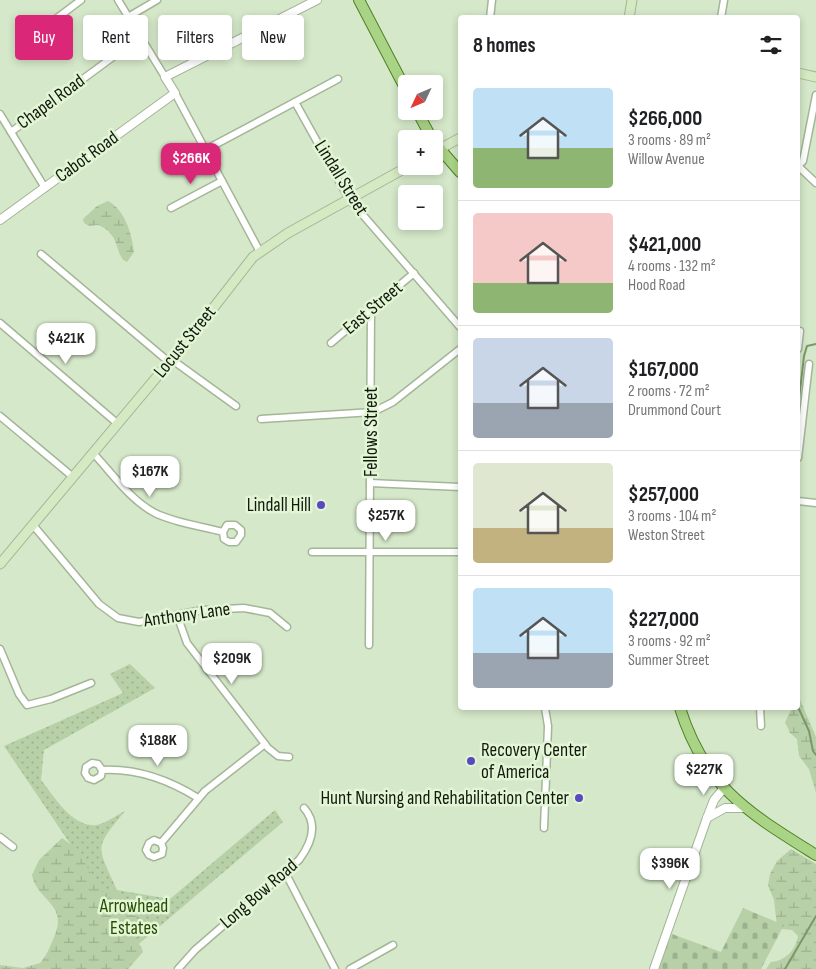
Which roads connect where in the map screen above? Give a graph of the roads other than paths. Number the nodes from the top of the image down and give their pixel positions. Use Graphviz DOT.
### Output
graph roads {
  1 [pos="81,0"];
  2 [pos="118,0"];
  3 [pos="157,0"];
  4 [pos="317,0"];
  5 [pos="360,0"];
  6 [pos="492,0"];
  7 [pos="632,0"];
  8 [pos="724,0"];
  9 [pos="61,15"];
  10 [pos="127,15"];
  11 [pos="130,15"];
  12 [pos="490,15"];
  13 [pos="630,15"];
  14 [pos="722,15"];
  15 [pos="232,43"];
  16 [pos="148,50"];
  17 [pos="109,60"];
  18 [pos="199,60"];
  19 [pos="800,73"];
  20 [pos="398,75"];
  21 [pos="165,77"];
  22 [pos="816,77"];
  23 [pos="338,79"];
  24 [pos="175,93"];
  25 [pos="816,95"];
  26 [pos="295,102"];
  27 [pos="0,114"];
  28 [pos="10,132"];
  29 [pos="458,139"];
  30 [pos="443,145"];
  31 [pos="205,150"];
  32 [pos="443,155"];
  33 [pos="800,164"];
  34 [pos="800,168"];
  35 [pos="458,170"];
  36 [pos="398,172"];
  37 [pos="222,181"];
  38 [pos="816,183"];
  39 [pos="44,188"];
  40 [pos="349,199"];
  41 [pos="171,208"];
  42 [pos="0,220"];
  43 [pos="260,252"];
  44 [pos="41,254"];
  45 [pos="414,274"];
  46 [pos="372,310"];
  47 [pos="0,323"];
  48 [pos="458,325"];
  49 [pos="332,344"];
  50 [pos="458,351"];
  51 [pos="170,361"];
  52 [pos="809,364"];
  53 [pos="236,406"];
  54 [pos="371,412"];
  55 [pos="0,417"];
  56 [pos="261,419"];
  57 [pos="118,424"];
  58 [pos="800,441"];
  59 [pos="93,453"];
  60 [pos="73,477"];
  61 [pos="370,483"];
  62 [pos="458,487"];
  63 [pos="800,501"];
  64 [pos="816,503"];
  65 [pos="33,525"];
  66 [pos="223,532"];
  67 [pos="312,552"];
  68 [pos="458,552"];
  69 [pos="370,553"];
  70 [pos="0,564"];
  71 [pos="177,615"];
  72 [pos="286,627"];
  73 [pos="369,645"];
  74 [pos="0,649"];
  75 [pos="91,682"];
  76 [pos="545,710"];
  77 [pos="681,710"];
  78 [pos="760,710"];
  79 [pos="761,726"];
  80 [pos="265,744"];
  81 [pos="289,757"];
  82 [pos="102,770"];
  83 [pos="724,788"];
  84 [pos="198,798"];
  85 [pos="304,808"];
  86 [pos="744,808"];
  87 [pos="707,818"];
  88 [pos="544,828"];
  89 [pos="0,837"];
  90 [pos="161,843"];
  91 [pos="13,847"];
  92 [pos="816,855"];
  93 [pos="286,872"];
  94 [pos="393,945"];
  95 [pos="178,969"];
  96 [pos="335,969"];
  97 [pos="350,969"];
  98 [pos="654,969"];
  1 -- 9 [label="street"];
  2 -- 10 [label="street"];
  3 -- 11 [label="street"];
  4 -- 15 [label="street"];
  5 -- 20 [label="main road"];
  6 -- 12 [label="street"];
  7 -- 13 [label="main road"];
  8 -- 14 [label="street"];
  16 -- 21 [label="street"];
  17 -- 28 [label="street, Chapel Road"];
  18 -- 21 [label="street"];
  19 -- 22 [label="main road"];
  21 -- 24 [label="street"];
  23 -- 26 [label="street"];
  24 -- 31 [label="street"];
  24 -- 39 [label="street, Cabot Road"];
  25 -- 33 [label="street"];
  26 -- 31 [label="street"];
  26 -- 40 [label="street, Lindall Street"];
  27 -- 28 [label="street"];
  28 -- 39 [label="street"];
  29 -- 30 [label="main road"];
  31 -- 37 [label="street"];
  32 -- 35 [label="main road"];
  34 -- 38 [label="street"];
  36 -- 40 [label="main road, Locust Street"];
  37 -- 41 [label="street"];
  37 -- 43 [label="street"];
  39 -- 42 [label="street, Cabot Road"];
  40 -- 43 [label="main road, Locust Street"];
  40 -- 45 [label="street, Lindall Street"];
  43 -- 51 [label="main road, Locust Street"];
  44 -- 51 [label="street"];
  45 -- 46 [label="street, East Street"];
  45 -- 48 [label="street, Lindall Street"];
  46 -- 49 [label="street, East Street"];
  46 -- 54 [label="street, Fellows Street"];
  47 -- 57 [label="street"];
  50 -- 54 [label="street"];
  51 -- 53 [label="street"];
  51 -- 57 [label="main road, Locust Street"];
  52 -- 58 [label="street"];
  54 -- 56 [label="street"];
  54 -- 61 [label="street, Fellows Street"];
  55 -- 60 [label="street"];
  57 -- 59 [label="main road, Locust Street"];
  59 -- 60 [label="main road, Locust Street"];
  59 -- 66 [label="street"];
  60 -- 65 [label="main road, Locust Street"];
  61 -- 62 [label="street"];
  61 -- 69 [label="street, Fellows Street"];
  63 -- 64 [label="street"];
  65 -- 70 [label="main road, Locust Street"];
  65 -- 71 [label="street, Anthony Lane"];
  67 -- 69 [label="street"];
  68 -- 69 [label="street"];
  69 -- 73 [label="street, Fellows Street"];
  71 -- 72 [label="street, Anthony Lane"];
  71 -- 80 [label="street"];
  74 -- 75 [label="street"];
  76 -- 88 [label="street"];
  77 -- 83 [label="main road"];
  78 -- 79 [label="street"];
  80 -- 81 [label="street"];
  80 -- 84 [label="street"];
  82 -- 84 [label="street"];
  83 -- 86 [label="main road"];
  83 -- 87 [label="street"];
  84 -- 90 [label="street"];
  85 -- 93 [label="street, Long Bow Road"];
  86 -- 87 [label="street"];
  86 -- 92 [label="main road"];
  87 -- 98 [label="street"];
  89 -- 91 [label="street"];
  93 -- 95 [label="street, Long Bow Road"];
  93 -- 96 [label="street"];
  94 -- 97 [label="street"];
}
